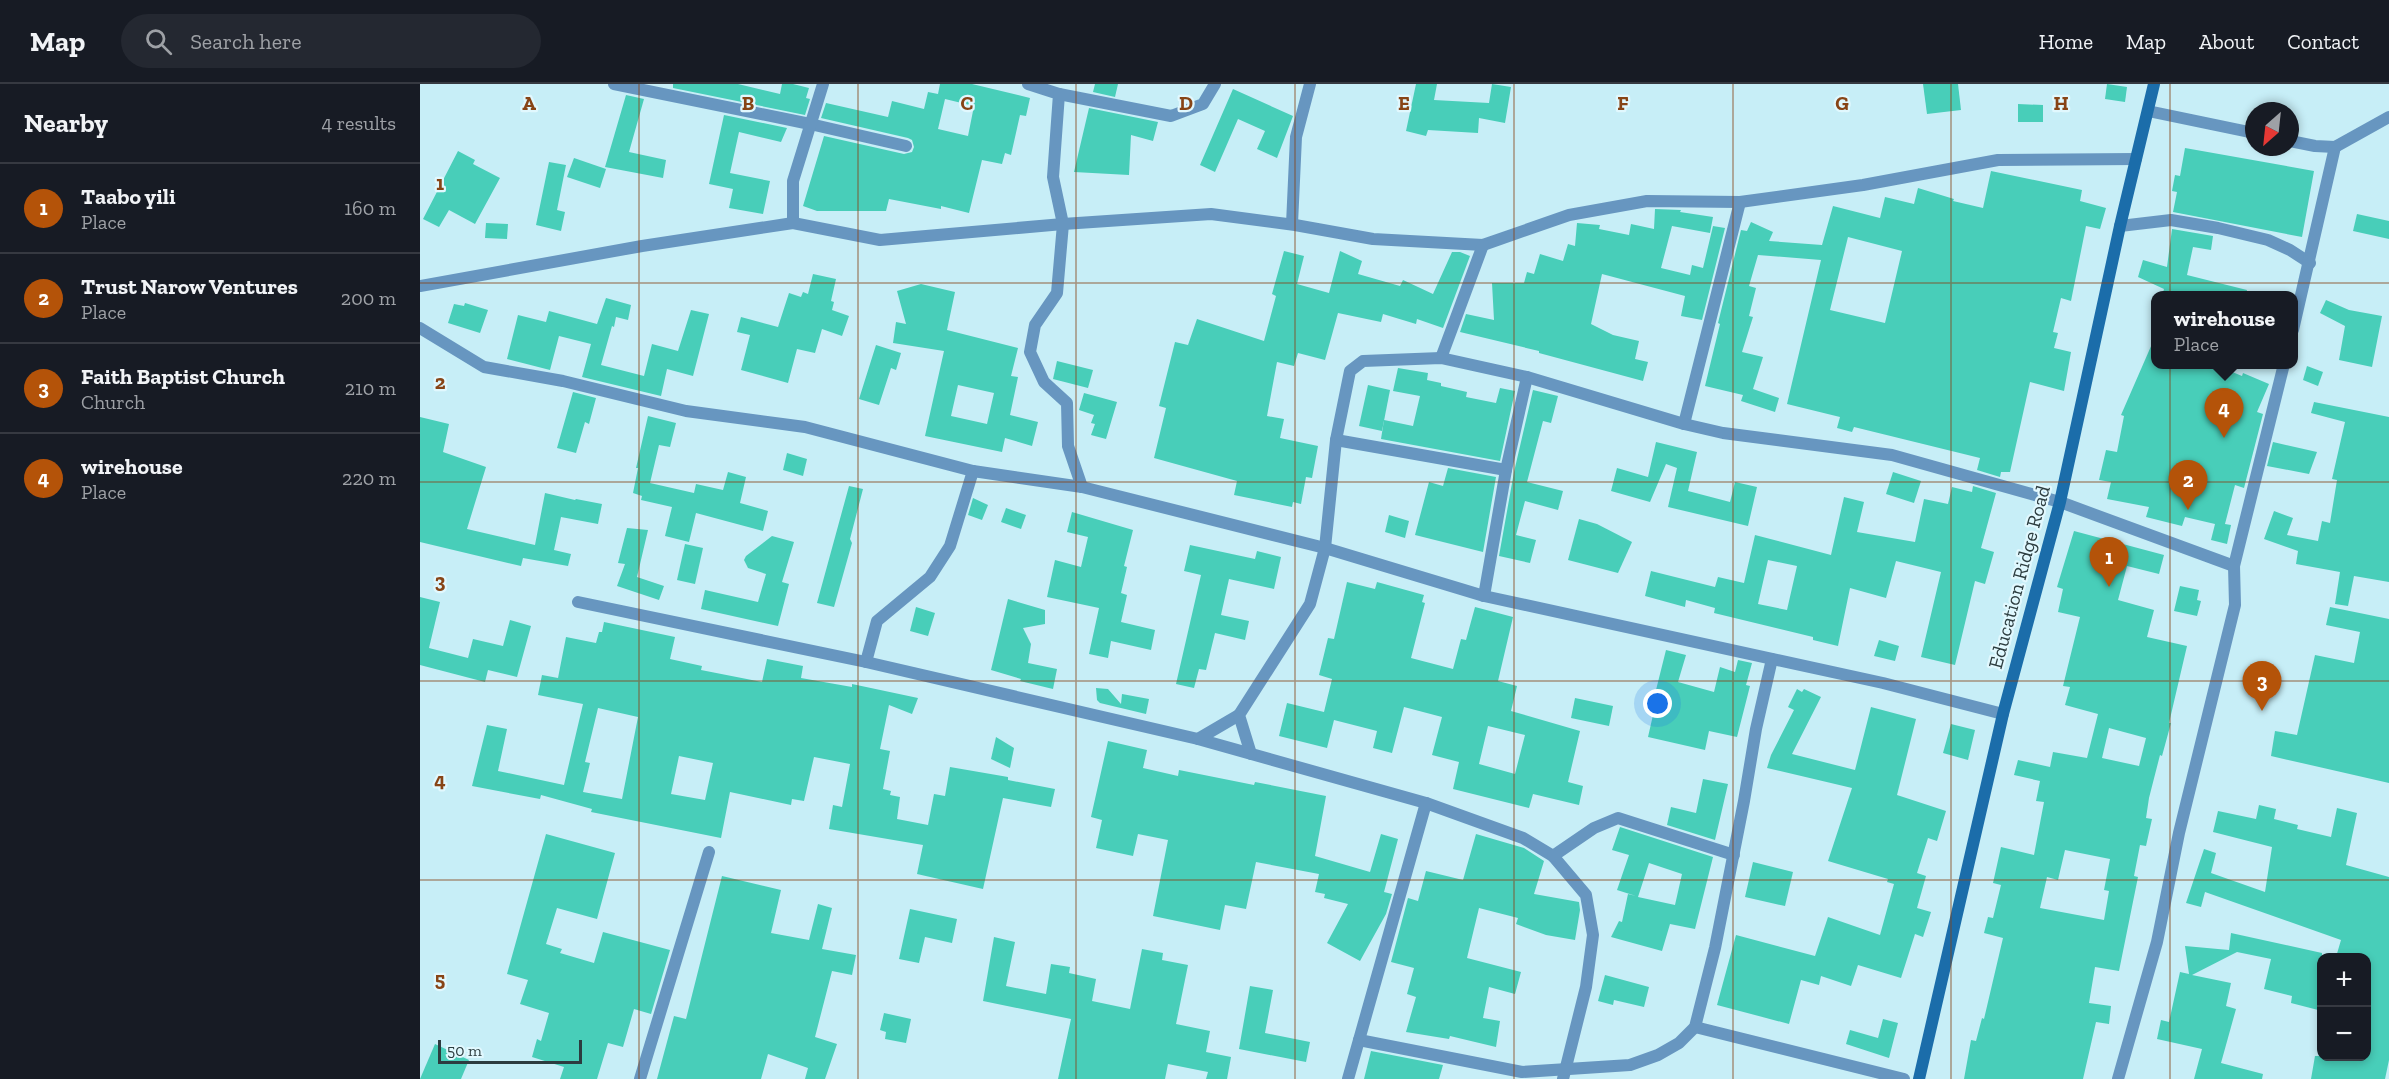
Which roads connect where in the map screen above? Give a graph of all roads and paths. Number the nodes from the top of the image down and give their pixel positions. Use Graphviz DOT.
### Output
graph roads {
  1 [pos="614,84"];
  2 [pos="823,84"];
  3 [pos="1028,84"];
  4 [pos="1215,84"];
  5 [pos="1310,84"];
  6 [pos="2154,84"];
  7 [pos="1059,94"];
  8 [pos="2148,111"];
  9 [pos="2389,117"];
  10 [pos="810,124"];
  11 [pos="2245,131"];
  12 [pos="2299,143"];
  13 [pos="906,146"];
  14 [pos="2335,147"];
  15 [pos="2136,159"];
  16 [pos="1740,202"];
  17 [pos="793,223"];
  18 [pos="1063,224"];
  19 [pos="1292,224"];
  20 [pos="2120,226"];
  21 [pos="1483,245"];
  22 [pos="2310,263"];
  23 [pos="420,286"];
  24 [pos="2298,310"];
  25 [pos="420,328"];
  26 [pos="1441,358"];
  27 [pos="2283,369"];
  28 [pos="1527,377"];
  29 [pos="1684,424"];
  30 [pos="1336,440"];
  31 [pos="1506,470"];
  32 [pos="973,471"];
  33 [pos="1082,487"];
  34 [pos="2060,501"];
  35 [pos="1325,548"];
  36 [pos="2234,566"];
  37 [pos="1484,596"];
  38 [pos="578,602"];
  39 [pos="1772,659"];
  40 [pos="866,662"];
  41 [pos="2003,714"];
  42 [pos="1239,715"];
  43 [pos="1198,739"];
  44 [pos="1251,754"];
  45 [pos="1426,803"];
  46 [pos="709,852"];
  47 [pos="1734,855"];
  48 [pos="1552,856"];
  49 [pos="1695,1027"];
  50 [pos="1359,1040"];
  51 [pos="1565,1073"];
  52 [pos="640,1079"];
  53 [pos="1348,1079"];
  54 [pos="1904,1079"];
  55 [pos="1919,1079"];
  56 [pos="2118,1079"];
  1 -- 10 [label="street"];
  2 -- 10 [label="street"];
  3 -- 7 [label="street"];
  4 -- 7 [label="street"];
  5 -- 19 [label="street"];
  6 -- 8 [label="main road, Education Ridge Road"];
  7 -- 18 [label="street"];
  8 -- 11 [label="street"];
  8 -- 15 [label="main road, Education Ridge Road"];
  9 -- 14 [label="street"];
  10 -- 13 [label="street"];
  10 -- 17 [label="street"];
  12 -- 14 [label="street"];
  14 -- 22 [label="street"];
  15 -- 16 [label="street"];
  15 -- 20 [label="main road, Education Ridge Road"];
  16 -- 21 [label="street"];
  16 -- 29 [label="street"];
  17 -- 18 [label="street"];
  17 -- 23 [label="street"];
  18 -- 19 [label="street"];
  18 -- 33 [label="street"];
  19 -- 21 [label="street"];
  20 -- 22 [label="street"];
  20 -- 34 [label="main road, Education Ridge Road"];
  21 -- 26 [label="street"];
  22 -- 24 [label="street"];
  25 -- 32 [label="street"];
  26 -- 28 [label="street"];
  26 -- 30 [label="street"];
  27 -- 36 [label="street"];
  28 -- 29 [label="street"];
  28 -- 31 [label="street"];
  29 -- 34 [label="street"];
  30 -- 31 [label="street"];
  30 -- 35 [label="street"];
  31 -- 37 [label="street"];
  32 -- 33 [label="street"];
  32 -- 40 [label="street"];
  33 -- 35 [label="street"];
  34 -- 36 [label="street"];
  34 -- 41 [label="main road, Education Ridge Road"];
  35 -- 37 [label="street"];
  35 -- 42 [label="street"];
  36 -- 56 [label="street"];
  37 -- 39 [label="street"];
  38 -- 40 [label="street"];
  39 -- 41 [label="street"];
  39 -- 47 [label="street"];
  40 -- 43 [label="street"];
  41 -- 55 [label="main road, Education Ridge Road"];
  42 -- 43 [label="street"];
  42 -- 44 [label="street"];
  43 -- 44 [label="street"];
  44 -- 45 [label="street"];
  45 -- 48 [label="street"];
  45 -- 50 [label="street"];
  46 -- 52 [label="street"];
  47 -- 48 [label="street"];
  47 -- 49 [label="street"];
  48 -- 51 [label="street"];
  49 -- 51 [label="street"];
  49 -- 54 [label="street"];
  50 -- 51 [label="street"];
  50 -- 53 [label="street"];
}
